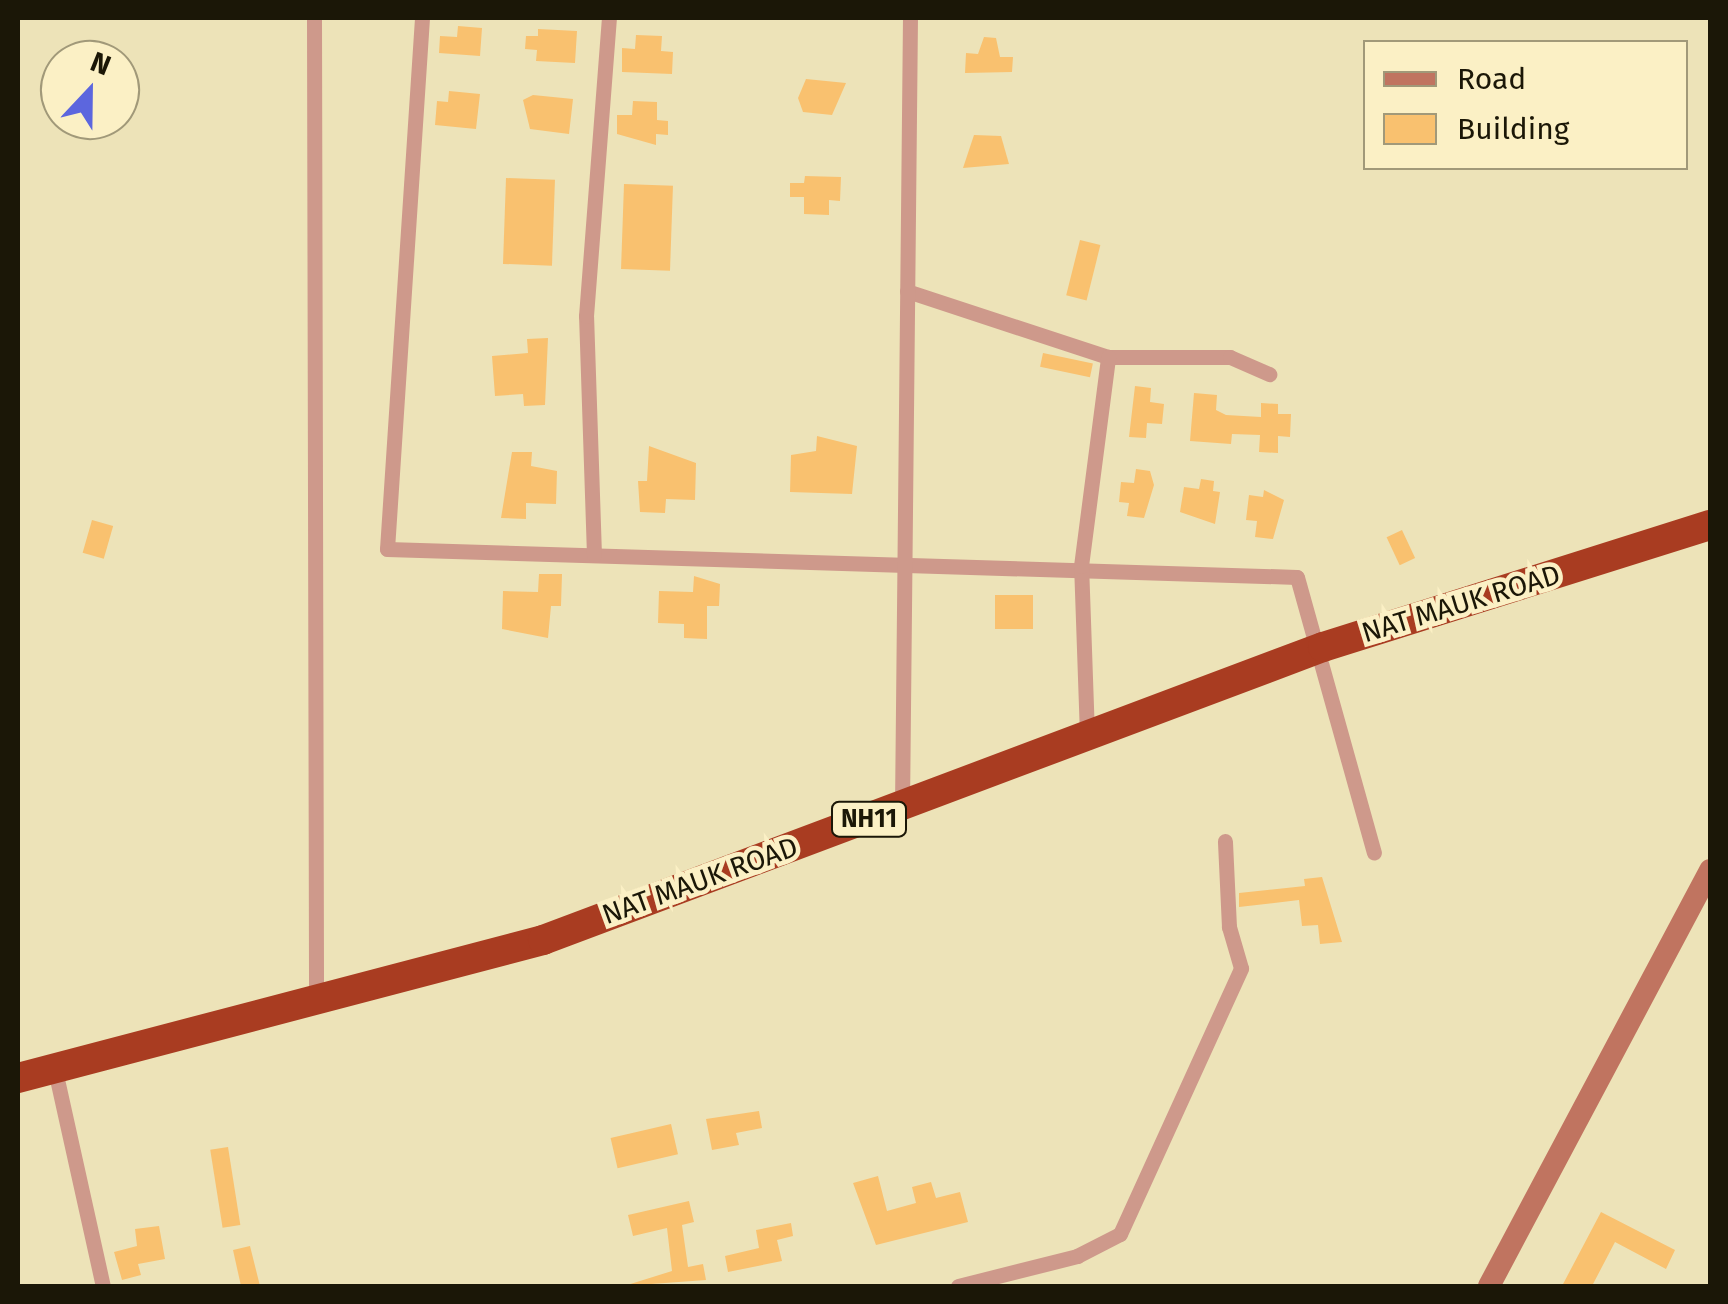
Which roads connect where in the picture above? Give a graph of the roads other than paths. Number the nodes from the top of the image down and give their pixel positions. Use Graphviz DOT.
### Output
graph roads {
  1 [pos="314,18"];
  2 [pos="422,18"];
  3 [pos="610,18"];
  4 [pos="910,18"];
  5 [pos="907,291"];
  6 [pos="1108,356"];
  7 [pos="1269,374"];
  8 [pos="1710,526"];
  9 [pos="594,555"];
  10 [pos="904,560"];
  11 [pos="1081,566"];
  12 [pos="1323,647"];
  13 [pos="1087,735"];
  14 [pos="902,807"];
  15 [pos="1225,841"];
  16 [pos="1374,852"];
  17 [pos="1710,870"];
  18 [pos="316,1001"];
  19 [pos="55,1070"];
  20 [pos="18,1078"];
  21 [pos="103,1286"];
  22 [pos="958,1286"];
  23 [pos="1490,1286"];
  1 -- 18 [label="street"];
  2 -- 9 [label="street"];
  3 -- 9 [label="street"];
  4 -- 5 [label="street"];
  5 -- 6 [label="street"];
  5 -- 10 [label="street"];
  6 -- 7 [label="street"];
  6 -- 11 [label="street"];
  8 -- 12 [label="highway, NAT MAUK ROAD / NH11"];
  9 -- 10 [label="street"];
  10 -- 11 [label="street"];
  10 -- 14 [label="street"];
  11 -- 12 [label="street"];
  11 -- 13 [label="street"];
  12 -- 13 [label="highway, NAT MAUK ROAD / NH11"];
  12 -- 16 [label="street"];
  13 -- 14 [label="highway, NAT MAUK ROAD / NH11"];
  14 -- 18 [label="highway, NAT MAUK ROAD / NH11"];
  15 -- 22 [label="street"];
  17 -- 23 [label="street"];
  18 -- 19 [label="highway, NAT MAUK ROAD / NH11"];
  19 -- 20 [label="highway, NAT MAUK ROAD / NH11"];
  19 -- 21 [label="street"];
}
